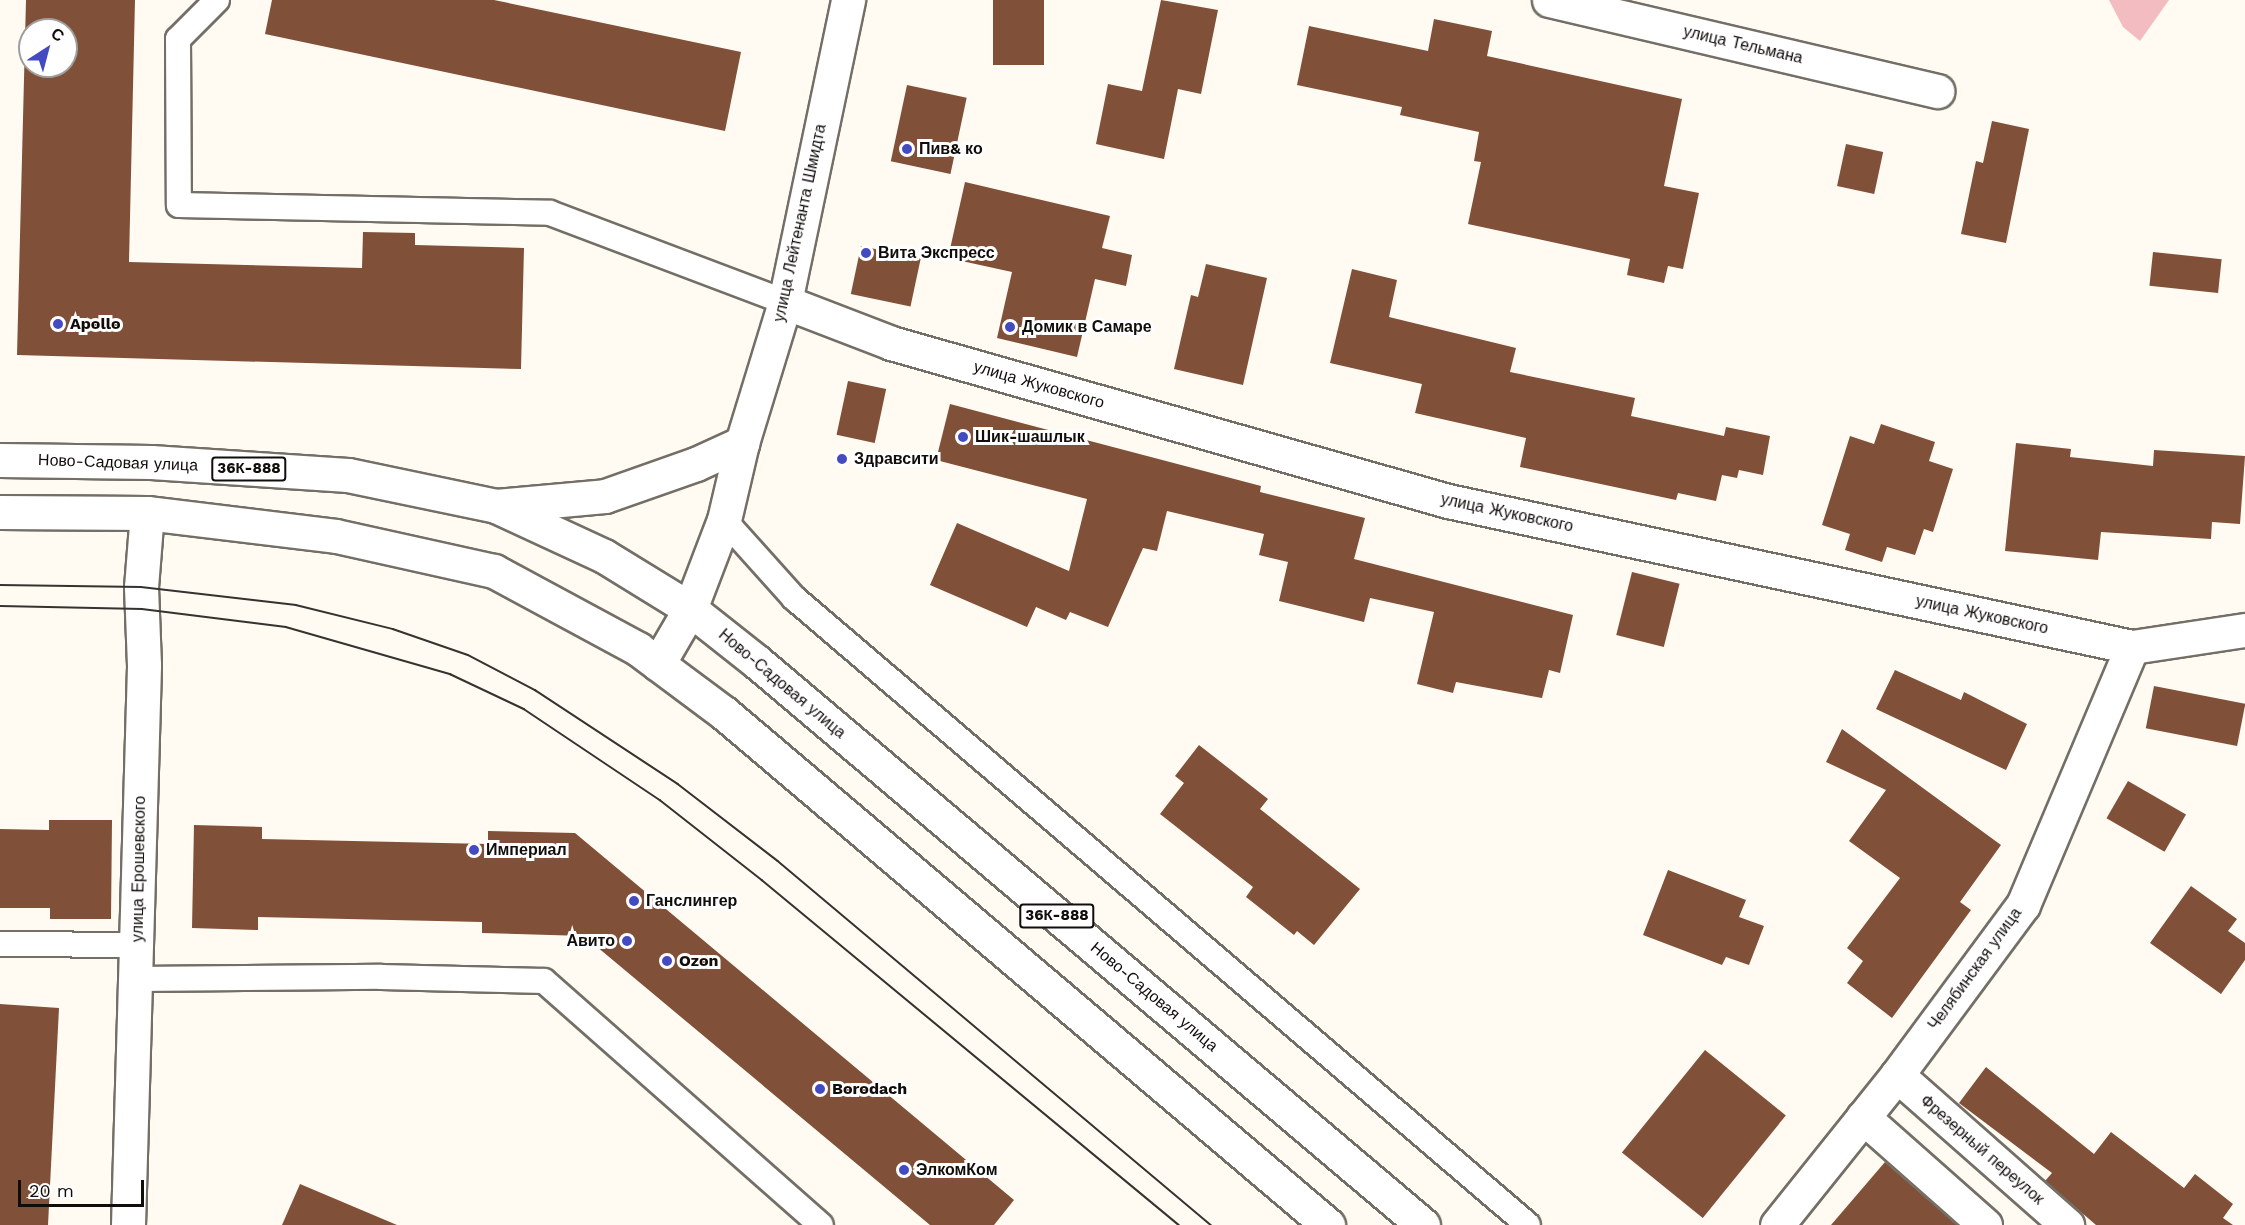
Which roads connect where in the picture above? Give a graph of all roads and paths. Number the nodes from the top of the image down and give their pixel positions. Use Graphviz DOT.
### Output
graph roads {
  1 [pos="216,0"];
  2 [pos="848,0"];
  3 [pos="1549,0"];
  4 [pos="1937,91"];
  5 [pos="784,302"];
  6 [pos="742,443"];
  7 [pos="0,460"];
  8 [pos="496,506"];
  9 [pos="0,512"];
  10 [pos="147,513"];
  11 [pos="724,520"];
  12 [pos="690,609"];
  13 [pos="2245,630"];
  14 [pos="2132,647"];
  15 [pos="658,664"];
  16 [pos="0,944"];
  17 [pos="138,945"];
  18 [pos="136,980"];
  19 [pos="1897,1075"];
  20 [pos="1863,1117"];
  21 [pos="128,1225"];
  22 [pos="821,1225"];
  23 [pos="1328,1225"];
  24 [pos="1423,1225"];
  25 [pos="1528,1225"];
  26 [pos="1777,1225"];
  27 [pos="1986,1225"];
  28 [pos="2067,1225"];
  1 -- 5 [label="lane"];
  2 -- 5 [label="street, улица Лейтенанта Шмидта"];
  3 -- 4 [label="street, улица Тельмана"];
  5 -- 6 [label="street, улица Лейтенанта Шмидта"];
  5 -- 14 [label="street, улица Жуковского"];
  6 -- 8 [label="street"];
  6 -- 11 [label="street, улица Лейтенанта Шмидта"];
  7 -- 8 [label="street, Ново-Садовая улица / 36К-888"];
  8 -- 12 [label="street, Ново-Садовая улица / 36К-888"];
  9 -- 10 [label="street"];
  10 -- 15 [label="street"];
  10 -- 17 [label="street, улица Ерошевского"];
  11 -- 12 [label="street, улица Лейтенанта Шмидта"];
  11 -- 25 [label="lane"];
  12 -- 15 [label="street, улица Лейтенанта Шмидта"];
  12 -- 24 [label="street, Ново-Садовая улица / 36К-888"];
  13 -- 14 [label="street, улица Жуковского"];
  14 -- 19 [label="street, Челябинская улица"];
  15 -- 23 [label="street"];
  16 -- 17 [label="lane"];
  17 -- 18 [label="street, улица Ерошевского"];
  18 -- 21 [label="street, улица Ерошевского"];
  18 -- 22 [label="lane"];
  19 -- 20 [label="street, Челябинская улица"];
  19 -- 28 [label="street, Фрезерный переулок"];
  20 -- 26 [label="street, Челябинская улица"];
  20 -- 27 [label="street"];
}
